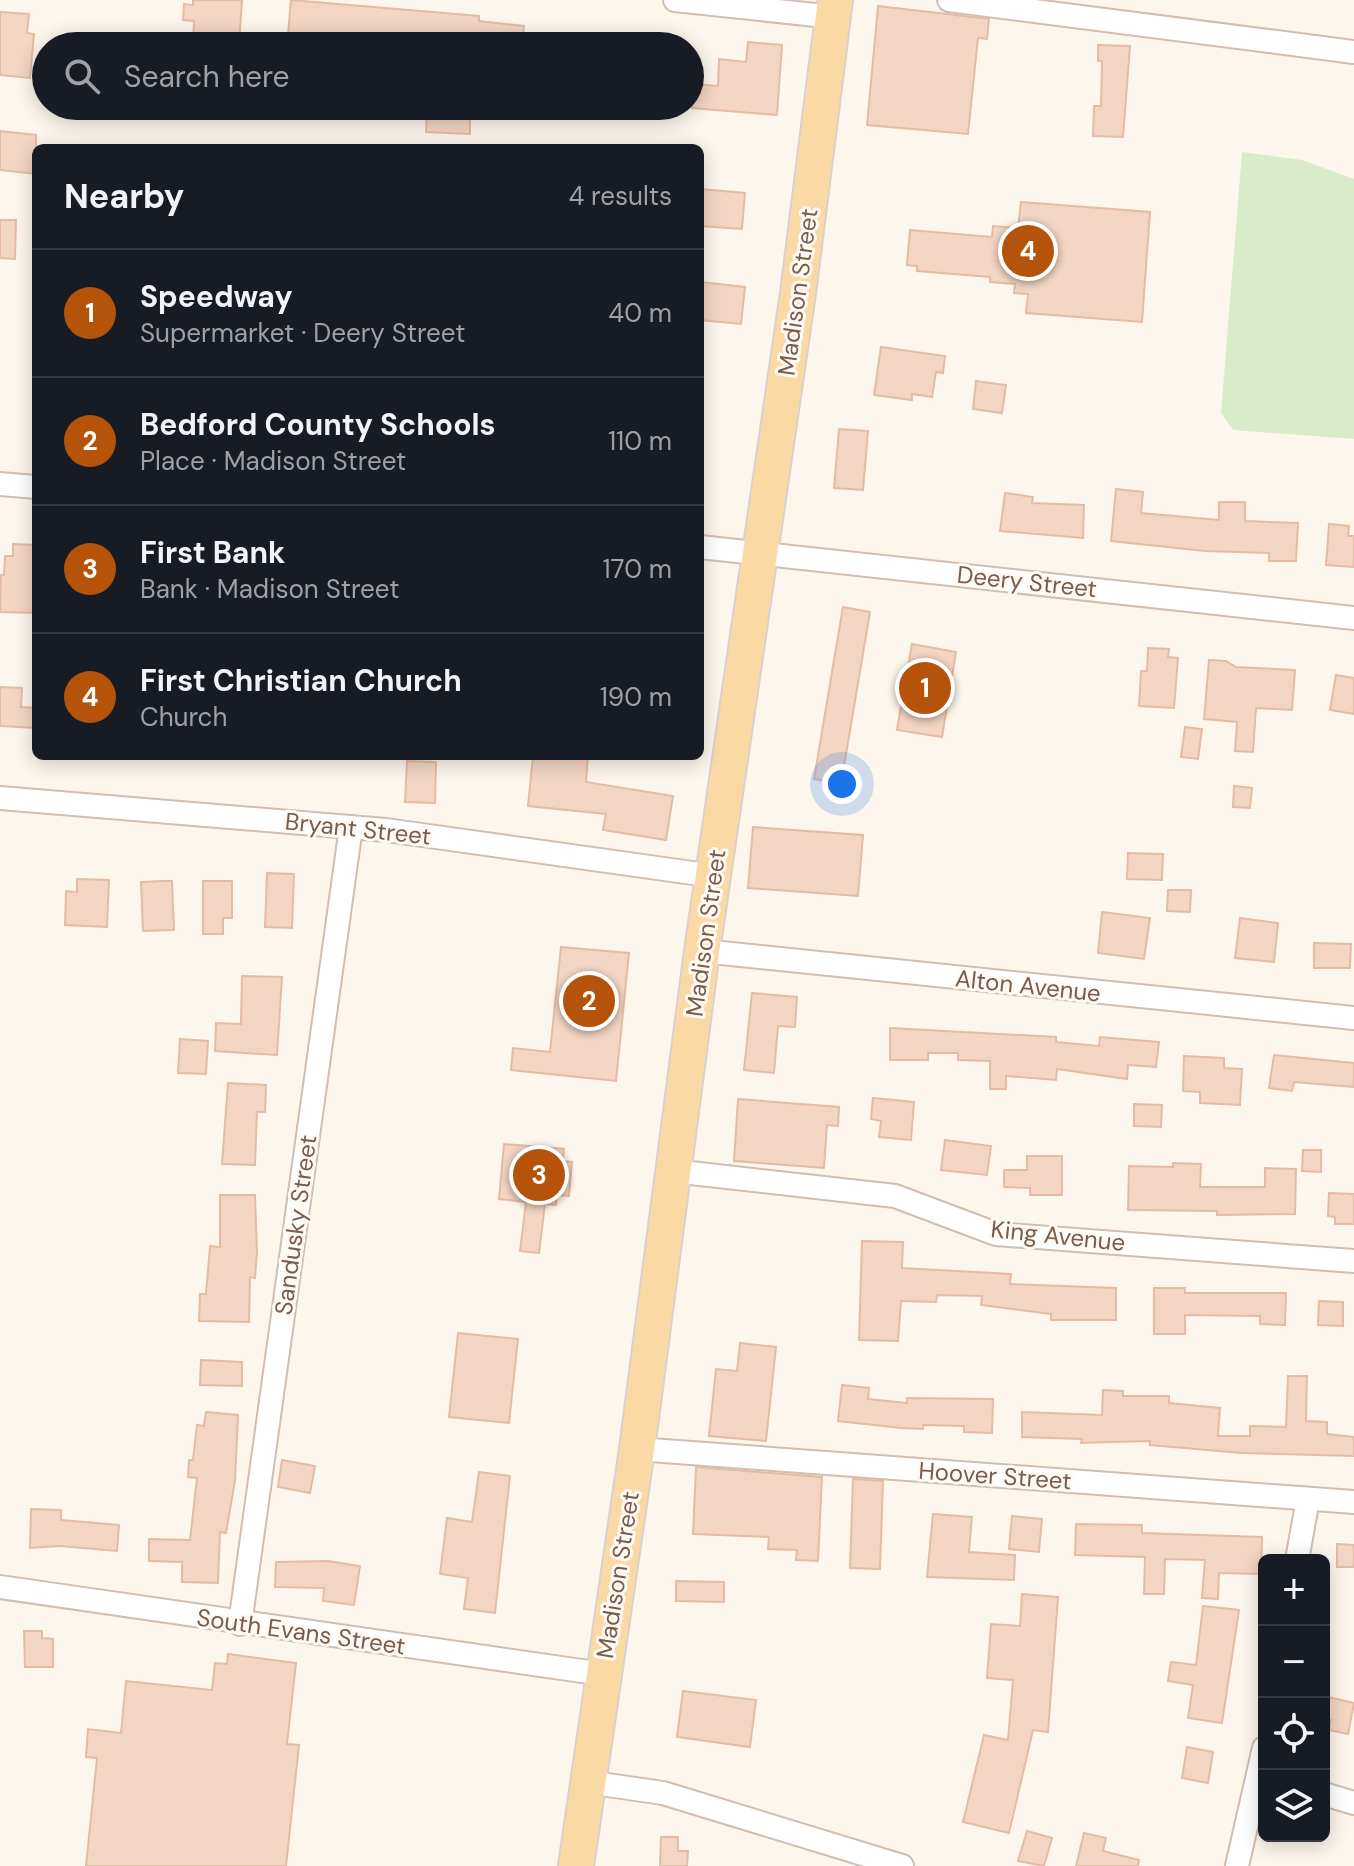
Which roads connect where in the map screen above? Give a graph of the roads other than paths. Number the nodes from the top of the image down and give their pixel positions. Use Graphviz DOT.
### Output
graph roads {
  1 [pos="675,0"];
  2 [pos="949,0"];
  3 [pos="835,8"];
  4 [pos="1354,52"];
  5 [pos="0,484"];
  6 [pos="32,487"];
  7 [pos="704,547"];
  8 [pos="760,552"];
  9 [pos="1354,618"];
  10 [pos="0,798"];
  11 [pos="351,827"];
  12 [pos="714,876"];
  13 [pos="702,951"];
  14 [pos="1354,1018"];
  15 [pos="673,1171"];
  16 [pos="1354,1261"];
  17 [pos="637,1449"];
  18 [pos="1308,1499"];
  19 [pos="1354,1502"];
  20 [pos="1298,1554"];
  21 [pos="0,1587"];
  22 [pos="240,1624"];
  23 [pos="603,1674"];
  24 [pos="587,1782"];
  25 [pos="1258,1790"];
  26 [pos="1330,1796"];
  27 [pos="1354,1803"];
  28 [pos="576,1866"];
  29 [pos="902,1866"];
  30 [pos="1237,1866"];
  1 -- 3 [label="street"];
  2 -- 4 [label="street"];
  3 -- 8 [label="main road, Madison Street"];
  5 -- 6 [label="street"];
  7 -- 8 [label="street, Deery Street"];
  8 -- 9 [label="street, Deery Street"];
  8 -- 12 [label="main road, Madison Street"];
  10 -- 11 [label="street, Bryant Street"];
  11 -- 12 [label="street, Bryant Street"];
  11 -- 22 [label="street, Sandusky Street"];
  12 -- 13 [label="main road, Madison Street"];
  13 -- 14 [label="street, Alton Avenue"];
  13 -- 15 [label="main road, Madison Street"];
  15 -- 16 [label="street, King Avenue"];
  15 -- 17 [label="main road, Madison Street"];
  17 -- 18 [label="street, Hoover Street"];
  17 -- 23 [label="main road, Madison Street"];
  18 -- 19 [label="street, Hoover Street"];
  18 -- 20 [label="street"];
  21 -- 22 [label="street, South Evans Street"];
  22 -- 23 [label="street, South Evans Street"];
  23 -- 24 [label="main road, Madison Street"];
  24 -- 28 [label="main road, Madison Street"];
  24 -- 29 [label="street"];
  25 -- 30 [label="street"];
  26 -- 27 [label="street"];
}
